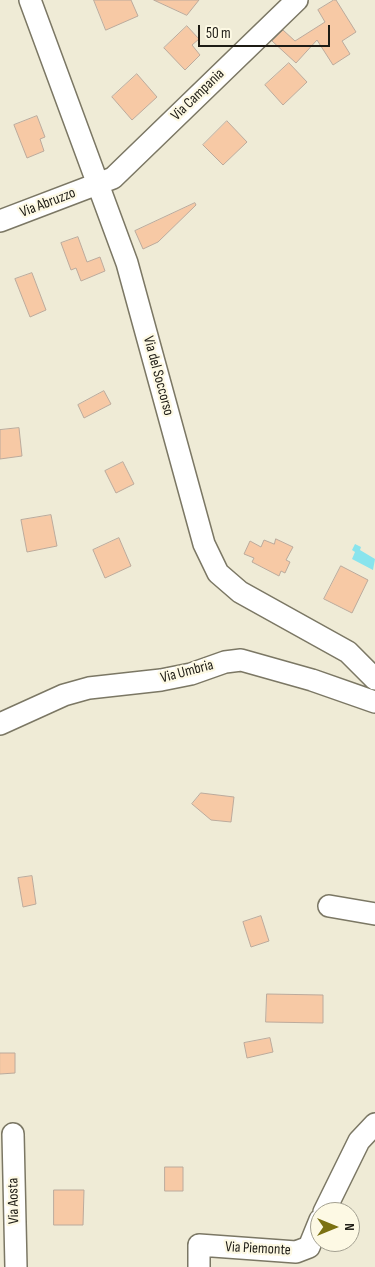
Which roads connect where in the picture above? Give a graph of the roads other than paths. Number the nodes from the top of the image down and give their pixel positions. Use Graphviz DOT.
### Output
graph roads {
  1 [pos="30,0"];
  2 [pos="296,0"];
  3 [pos="96,184"];
  4 [pos="0,221"];
  5 [pos="375,679"];
  6 [pos="375,702"];
  7 [pos="0,724"];
  8 [pos="329,906"];
  9 [pos="375,914"];
  10 [pos="375,1124"];
  11 [pos="13,1134"];
  12 [pos="329,1202"];
  13 [pos="310,1245"];
  14 [pos="16,1267"];
  15 [pos="199,1267"];
  1 -- 3 [label="street, Via del Soccorso"];
  2 -- 3 [label="street, Via Campania"];
  3 -- 4 [label="street, Via Abruzzo"];
  3 -- 5 [label="street, Via del Soccorso"];
  6 -- 7 [label="street, Via Umbria"];
  8 -- 9 [label="street"];
  10 -- 12 [label="street"];
  11 -- 14 [label="street, Via Aosta"];
  13 -- 15 [label="street, Via Piemonte"];
}
